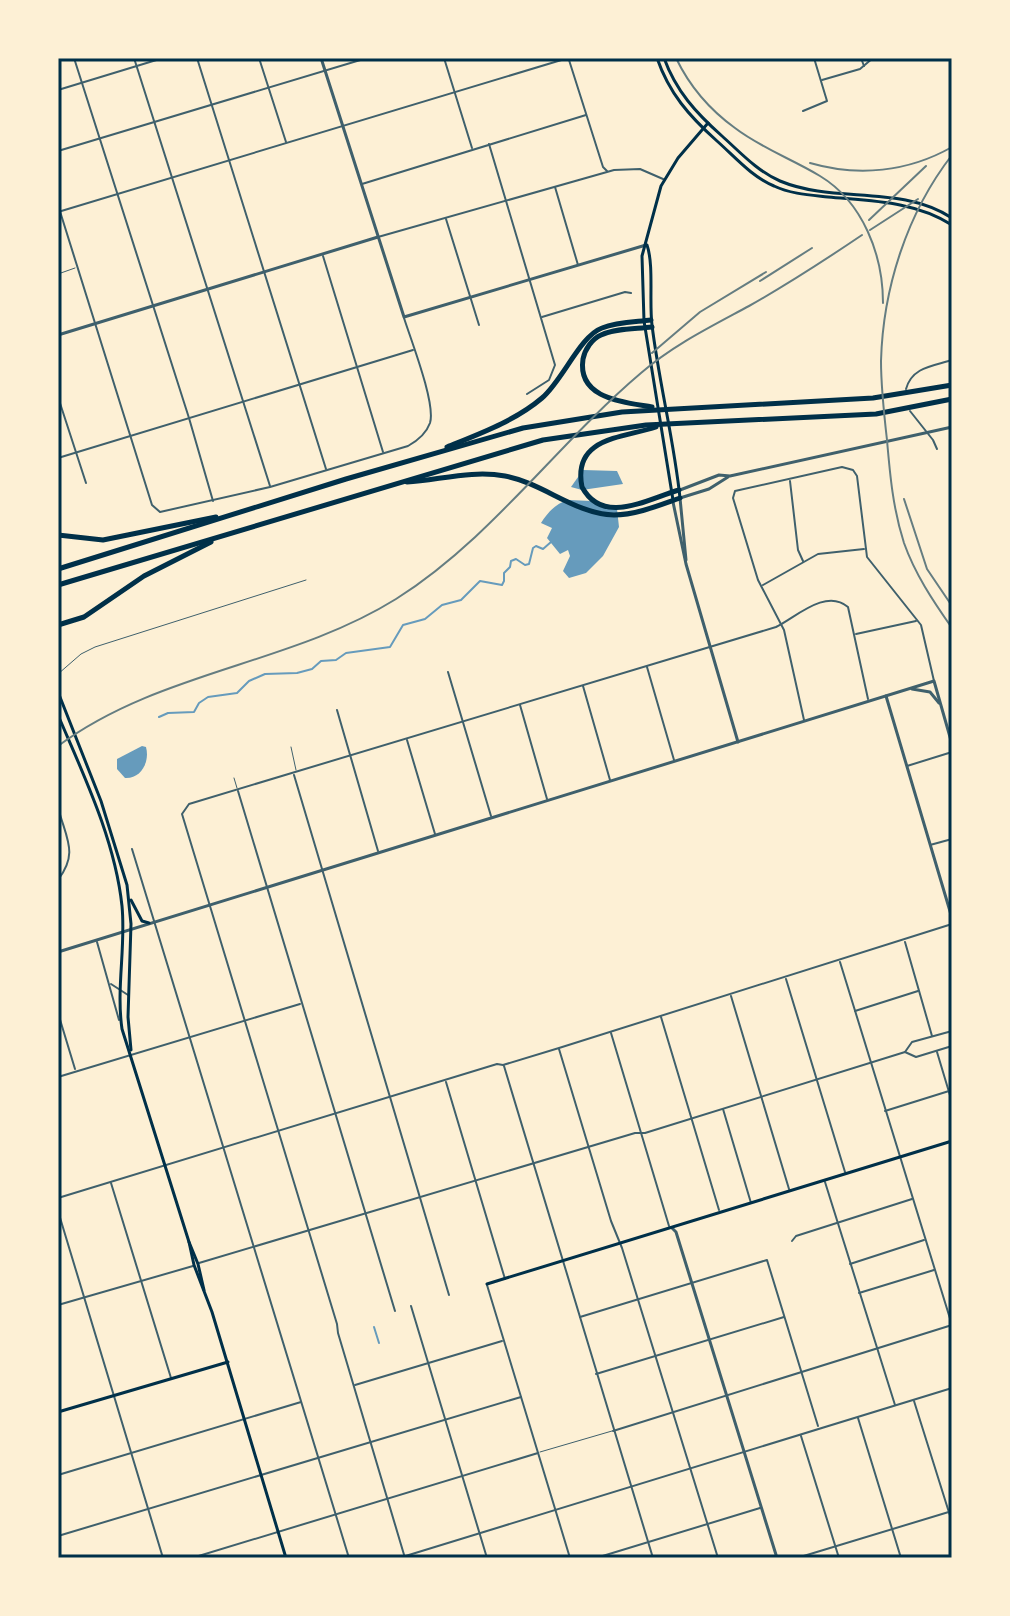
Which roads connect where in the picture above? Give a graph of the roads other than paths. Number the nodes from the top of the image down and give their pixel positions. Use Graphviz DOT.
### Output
graph roads {
  1 [pos="74,58"];
  2 [pos="134,58"];
  3 [pos="163,58"];
  4 [pos="197,58"];
  5 [pos="259,58"];
  6 [pos="321,58"];
  7 [pos="367,58"];
  8 [pos="444,58"];
  9 [pos="568,58"];
  10 [pos="657,58"];
  11 [pos="664,58"];
  12 [pos="814,58"];
  13 [pos="861,58"];
  14 [pos="873,58"];
  15 [pos="137,66"];
  16 [pos="864,67"];
  17 [pos="326,71"];
  18 [pos="821,80"];
  19 [pos="82,83"];
  20 [pos="268,88"];
  21 [pos="58,90"];
  22 [pos="454,93"];
  23 [pos="212,105"];
  24 [pos="803,111"];
  25 [pos="586,115"];
  26 [pos="155,121"];
  27 [pos="708,123"];
  28 [pos="343,126"];
  29 [pos="703,129"];
  30 [pos="100,139"];
  31 [pos="286,143"];
  32 [pos="489,144"];
  33 [pos="473,149"];
  34 [pos="58,151"];
  35 [pos="230,161"];
  36 [pos="608,171"];
  37 [pos="174,178"];
  38 [pos="664,179"];
  39 [pos="362,184"];
  40 [pos="554,186"];
  41 [pos="117,194"];
  42 [pos="506,201"];
  43 [pos="58,205"];
  44 [pos="59,212"];
  45 [pos="446,218"];
  46 [pos="951,218"];
  47 [pos="952,225"];
  48 [pos="378,237"];
  49 [pos="647,245"];
  50 [pos="322,255"];
  51 [pos="84,266"];
  52 [pos="578,266"];
  53 [pos="78,267"];
  54 [pos="266,272"];
  55 [pos="58,274"];
  56 [pos="530,280"];
  57 [pos="209,289"];
  58 [pos="631,293"];
  59 [pos="471,298"];
  60 [pos="153,306"];
  61 [pos="404,317"];
  62 [pos="541,317"];
  63 [pos="96,323"];
  64 [pos="648,324"];
  65 [pos="479,325"];
  66 [pos="58,335"];
  67 [pos="414,350"];
  68 [pos="952,360"];
  69 [pos="358,366"];
  70 [pos="301,384"];
  71 [pos="952,385"];
  72 [pos="527,394"];
  73 [pos="58,397"];
  74 [pos="952,399"];
  75 [pos="245,401"];
  76 [pos="661,409"];
  77 [pos="189,418"];
  78 [pos="665,424"];
  79 [pos="952,427"];
  80 [pos="132,436"];
  81 [pos="937,449"];
  82 [pos="76,453"];
  83 [pos="383,453"];
  84 [pos="424,456"];
  85 [pos="58,458"];
  86 [pos="327,470"];
  87 [pos="730,476"];
  88 [pos="790,480"];
  89 [pos="86,483"];
  90 [pos="398,483"];
  91 [pos="270,487"];
  92 [pos="679,490"];
  93 [pos="671,492"];
  94 [pos="676,499"];
  95 [pos="213,502"];
  96 [pos="633,508"];
  97 [pos="248,510"];
  98 [pos="228,534"];
  99 [pos="58,535"];
  100 [pos="866,548"];
  101 [pos="804,562"];
  102 [pos="58,569"];
  103 [pos="306,580"];
  104 [pos="58,585"];
  105 [pos="761,586"];
  106 [pos="917,621"];
  107 [pos="781,624"];
  108 [pos="58,625"];
  109 [pos="854,635"];
  110 [pos="710,646"];
  111 [pos="646,665"];
  112 [pos="448,672"];
  113 [pos="58,674"];
  114 [pos="934,681"];
  115 [pos="582,684"];
  116 [pos="908,689"];
  117 [pos="58,692"];
  118 [pos="886,696"];
  119 [pos="869,702"];
  120 [pos="520,704"];
  121 [pos="941,706"];
  122 [pos="337,710"];
  123 [pos="58,715"];
  124 [pos="463,721"];
  125 [pos="804,721"];
  126 [pos="951,737"];
  127 [pos="406,738"];
  128 [pos="738,742"];
  129 [pos="952,744"];
  130 [pos="291,747"];
  131 [pos="952,752"];
  132 [pos="350,756"];
  133 [pos="674,762"];
  134 [pos="907,766"];
  135 [pos="295,772"];
  136 [pos="234,778"];
  137 [pos="610,781"];
  138 [pos="238,790"];
  139 [pos="548,800"];
  140 [pos="59,811"];
  141 [pos="492,818"];
  142 [pos="435,835"];
  143 [pos="952,839"];
  144 [pos="930,845"];
  145 [pos="132,849"];
  146 [pos="378,853"];
  147 [pos="322,870"];
  148 [pos="58,880"];
  149 [pos="266,887"];
  150 [pos="129,896"];
  151 [pos="209,905"];
  152 [pos="952,918"];
  153 [pos="151,923"];
  154 [pos="952,924"];
  155 [pos="131,929"];
  156 [pos="123,932"];
  157 [pos="97,940"];
  158 [pos="904,941"];
  159 [pos="58,952"];
  160 [pos="840,961"];
  161 [pos="786,978"];
  162 [pos="110,983"];
  163 [pos="121,990"];
  164 [pos="919,991"];
  165 [pos="128,995"];
  166 [pos="731,995"];
  167 [pos="301,1003"];
  168 [pos="855,1011"];
  169 [pos="58,1013"];
  170 [pos="661,1016"];
  171 [pos="245,1020"];
  172 [pos="122,1029"];
  173 [pos="952,1031"];
  174 [pos="610,1032"];
  175 [pos="932,1036"];
  176 [pos="188,1038"];
  177 [pos="952,1046"];
  178 [pos="559,1048"];
  179 [pos="937,1051"];
  180 [pos="905,1052"];
  181 [pos="132,1054"];
  182 [pos="870,1063"];
  183 [pos="503,1065"];
  184 [pos="76,1071"];
  185 [pos="58,1077"];
  186 [pos="446,1080"];
  187 [pos="817,1080"];
  188 [pos="949,1091"];
  189 [pos="391,1096"];
  190 [pos="762,1097"];
  191 [pos="952,1102"];
  192 [pos="723,1109"];
  193 [pos="885,1111"];
  194 [pos="335,1114"];
  195 [pos="691,1119"];
  196 [pos="279,1131"];
  197 [pos="641,1133"];
  198 [pos="952,1141"];
  199 [pos="588,1147"];
  200 [pos="222,1148"];
  201 [pos="900,1158"];
  202 [pos="533,1163"];
  203 [pos="165,1166"];
  204 [pos="845,1175"];
  205 [pos="476,1180"];
  206 [pos="825,1181"];
  207 [pos="111,1182"];
  208 [pos="790,1192"];
  209 [pos="420,1197"];
  210 [pos="58,1198"];
  211 [pos="913,1199"];
  212 [pos="752,1204"];
  213 [pos="58,1211"];
  214 [pos="365,1213"];
  215 [pos="720,1213"];
  216 [pos="837,1222"];
  217 [pos="672,1228"];
  218 [pos="309,1230"];
  219 [pos="925,1240"];
  220 [pos="792,1241"];
  221 [pos="620,1244"];
  222 [pos="253,1247"];
  223 [pos="562,1262"];
  224 [pos="196,1264"];
  225 [pos="850,1264"];
  226 [pos="935,1269"];
  227 [pos="505,1279"];
  228 [pos="140,1280"];
  229 [pos="487,1284"];
  230 [pos="692,1284"];
  231 [pos="859,1293"];
  232 [pos="449,1295"];
  233 [pos="84,1298"];
  234 [pos="638,1300"];
  235 [pos="58,1305"];
  236 [pos="411,1306"];
  237 [pos="395,1311"];
  238 [pos="785,1317"];
  239 [pos="579,1318"];
  240 [pos="952,1325"];
  241 [pos="709,1339"];
  242 [pos="504,1340"];
  243 [pos="877,1348"];
  244 [pos="656,1356"];
  245 [pos="228,1362"];
  246 [pos="428,1363"];
  247 [pos="802,1372"];
  248 [pos="596,1374"];
  249 [pos="171,1378"];
  250 [pos="354,1386"];
  251 [pos="952,1388"];
  252 [pos="114,1396"];
  253 [pos="727,1396"];
  254 [pos="521,1397"];
  255 [pos="914,1400"];
  256 [pos="302,1402"];
  257 [pos="895,1405"];
  258 [pos="58,1412"];
  259 [pos="673,1412"];
  260 [pos="857,1417"];
  261 [pos="244,1419"];
  262 [pos="445,1420"];
  263 [pos="819,1429"];
  264 [pos="613,1431"];
  265 [pos="801,1435"];
  266 [pos="371,1443"];
  267 [pos="744,1452"];
  268 [pos="131,1453"];
  269 [pos="538,1453"];
  270 [pos="319,1459"];
  271 [pos="691,1470"];
  272 [pos="58,1475"];
  273 [pos="261,1476"];
  274 [pos="462,1477"];
  275 [pos="630,1488"];
  276 [pos="387,1499"];
  277 [pos="762,1507"];
  278 [pos="148,1509"];
  279 [pos="555,1511"];
  280 [pos="950,1512"];
  281 [pos="336,1515"];
  282 [pos="952,1522"];
  283 [pos="708,1524"];
  284 [pos="892,1529"];
  285 [pos="279,1532"];
  286 [pos="479,1534"];
  287 [pos="58,1536"];
  288 [pos="647,1542"];
  289 [pos="836,1547"];
  290 [pos="405,1557"];
  291 [pos="163,1558"];
  292 [pos="192,1558"];
  293 [pos="286,1558"];
  294 [pos="349,1558"];
  295 [pos="399,1558"];
  296 [pos="487,1558"];
  297 [pos="570,1558"];
  298 [pos="596,1558"];
  299 [pos="653,1558"];
  300 [pos="718,1558"];
  301 [pos="777,1558"];
  302 [pos="797,1558"];
  303 [pos="839,1558"];
  304 [pos="901,1558"];
  1 -- 19 [label="street"];
  2 -- 15 [label="street"];
  3 -- 15 [label="street"];
  4 -- 23 [label="street"];
  5 -- 20 [label="street"];
  6 -- 17 [label="street"];
  7 -- 17 [label="street"];
  8 -- 22 [label="street"];
  9 -- 22 [label="street"];
  9 -- 25 [label="street"];
  10 -- 29 [label="main road"];
  11 -- 27 [label="main road"];
  12 -- 18 [label="street"];
  13 -- 16 [label="street"];
  14 -- 16 [label="street"];
  15 -- 19 [label="street"];
  15 -- 26 [label="street"];
  16 -- 18 [label="street"];
  17 -- 20 [label="street"];
  17 -- 28 [label="street"];
  18 -- 24 [label="street"];
  19 -- 21 [label="street"];
  19 -- 30 [label="street"];
  20 -- 23 [label="street"];
  20 -- 31 [label="street"];
  22 -- 28 [label="street"];
  22 -- 33 [label="street"];
  23 -- 26 [label="street"];
  23 -- 35 [label="street"];
  25 -- 32 [label="street"];
  25 -- 36 [label="street"];
  26 -- 30 [label="street"];
  26 -- 37 [label="street"];
  27 -- 29 [label="main road"];
  27 -- 46 [label="main road"];
  28 -- 31 [label="street"];
  28 -- 39 [label="street"];
  29 -- 38 [label="main road"];
  29 -- 47 [label="main road"];
  30 -- 34 [label="street"];
  30 -- 41 [label="street"];
  31 -- 35 [label="street"];
  32 -- 33 [label="street"];
  32 -- 42 [label="street"];
  33 -- 39 [label="street"];
  35 -- 37 [label="street"];
  35 -- 54 [label="street"];
  36 -- 38 [label="street"];
  36 -- 40 [label="street"];
  37 -- 41 [label="street"];
  37 -- 57 [label="street"];
  38 -- 49 [label="main road"];
  39 -- 48 [label="street"];
  40 -- 42 [label="street"];
  40 -- 52 [label="street"];
  41 -- 44 [label="street"];
  41 -- 60 [label="street"];
  42 -- 45 [label="street"];
  42 -- 56 [label="street"];
  43 -- 44 [label="street"];
  44 -- 53 [label="street"];
  45 -- 48 [label="street"];
  45 -- 59 [label="street"];
  48 -- 50 [label="street"];
  48 -- 61 [label="street"];
  49 -- 52 [label="street"];
  49 -- 64 [label="main road"];
  49 -- 64 [label="main road"];
  50 -- 54 [label="street"];
  50 -- 69 [label="street"];
  51 -- 53 [label="lane"];
  52 -- 56 [label="street"];
  53 -- 55 [label="lane"];
  53 -- 63 [label="street"];
  54 -- 57 [label="street"];
  54 -- 70 [label="street"];
  56 -- 59 [label="street"];
  56 -- 62 [label="street"];
  57 -- 60 [label="street"];
  57 -- 75 [label="street"];
  58 -- 62 [label="street"];
  59 -- 61 [label="street"];
  59 -- 65 [label="street"];
  60 -- 63 [label="street"];
  60 -- 77 [label="street"];
  61 -- 67 [label="street"];
  62 -- 72 [label="street"];
  63 -- 66 [label="street"];
  63 -- 80 [label="street"];
  64 -- 76 [label="highway"];
  64 -- 84 [label="highway"];
  64 -- 92 [label="main road"];
  64 -- 93 [label="main road"];
  67 -- 69 [label="street"];
  67 -- 83 [label="street"];
  68 -- 81 [label="street"];
  69 -- 70 [label="street"];
  69 -- 83 [label="street"];
  70 -- 75 [label="street"];
  70 -- 86 [label="street"];
  71 -- 76 [label="highway"];
  73 -- 82 [label="street"];
  74 -- 78 [label="highway"];
  75 -- 77 [label="street"];
  75 -- 91 [label="street"];
  76 -- 84 [label="highway"];
  77 -- 80 [label="street"];
  77 -- 95 [label="street"];
  78 -- 90 [label="highway"];
  78 -- 96 [label="highway"];
  79 -- 87 [label="street"];
  80 -- 82 [label="street"];
  80 -- 95 [label="street"];
  82 -- 85 [label="street"];
  82 -- 89 [label="street"];
  83 -- 86 [label="street"];
  84 -- 97 [label="highway"];
  86 -- 91 [label="street"];
  87 -- 92 [label="street"];
  87 -- 94 [label="street"];
  88 -- 100 [label="street"];
  88 -- 101 [label="street"];
  88 -- 105 [label="street"];
  90 -- 96 [label="highway"];
  90 -- 98 [label="highway"];
  91 -- 95 [label="street"];
  92 -- 93 [label="highway"];
  92 -- 94 [label="main road"];
  93 -- 94 [label="main road"];
  93 -- 96 [label="highway"];
  94 -- 96 [label="highway"];
  94 -- 110 [label="street"];
  97 -- 99 [label="highway"];
  97 -- 102 [label="highway"];
  98 -- 104 [label="highway"];
  98 -- 108 [label="highway"];
  100 -- 101 [label="street"];
  100 -- 106 [label="street"];
  101 -- 105 [label="street"];
  103 -- 113 [label="lane"];
  105 -- 107 [label="street"];
  106 -- 109 [label="street"];
  106 -- 114 [label="street"];
  107 -- 109 [label="street"];
  107 -- 110 [label="street"];
  107 -- 125 [label="street"];
  109 -- 119 [label="street"];
  110 -- 111 [label="street"];
  110 -- 128 [label="street"];
  111 -- 115 [label="street"];
  111 -- 133 [label="street"];
  112 -- 124 [label="street"];
  114 -- 116 [label="street"];
  114 -- 121 [label="street"];
  115 -- 120 [label="street"];
  115 -- 137 [label="street"];
  116 -- 118 [label="street"];
  116 -- 121 [label="street"];
  117 -- 150 [label="main road"];
  118 -- 119 [label="street"];
  118 -- 134 [label="street"];
  119 -- 125 [label="street"];
  120 -- 124 [label="street"];
  120 -- 139 [label="street"];
  121 -- 126 [label="street"];
  122 -- 132 [label="street"];
  123 -- 156 [label="main road"];
  124 -- 127 [label="street"];
  124 -- 141 [label="street"];
  125 -- 128 [label="street"];
  126 -- 129 [label="street"];
  127 -- 132 [label="street"];
  127 -- 142 [label="street"];
  128 -- 133 [label="street"];
  130 -- 135 [label="lane"];
  131 -- 134 [label="street"];
  132 -- 135 [label="street"];
  132 -- 146 [label="street"];
  133 -- 137 [label="street"];
  134 -- 144 [label="street"];
  135 -- 138 [label="street"];
  135 -- 147 [label="street"];
  136 -- 138 [label="lane"];
  137 -- 139 [label="street"];
  138 -- 149 [label="street"];
  138 -- 151 [label="street"];
  139 -- 141 [label="street"];
  140 -- 148 [label="street"];
  141 -- 142 [label="street"];
  142 -- 146 [label="street"];
  143 -- 144 [label="street"];
  144 -- 152 [label="street"];
  145 -- 153 [label="street"];
  146 -- 147 [label="street"];
  147 -- 149 [label="street"];
  147 -- 189 [label="street"];
  149 -- 151 [label="street"];
  149 -- 167 [label="street"];
  150 -- 153 [label="main road"];
  150 -- 155 [label="main road"];
  151 -- 153 [label="street"];
  151 -- 171 [label="street"];
  153 -- 155 [label="street"];
  153 -- 176 [label="street"];
  154 -- 158 [label="street"];
  155 -- 156 [label="street"];
  155 -- 165 [label="main road"];
  156 -- 157 [label="street"];
  156 -- 163 [label="main road"];
  157 -- 159 [label="street"];
  157 -- 162 [label="street"];
  158 -- 160 [label="street"];
  158 -- 164 [label="street"];
  160 -- 161 [label="street"];
  160 -- 168 [label="street"];
  161 -- 166 [label="street"];
  161 -- 187 [label="street"];
  162 -- 163 [label="street"];
  162 -- 172 [label="street"];
  163 -- 165 [label="street"];
  163 -- 172 [label="main road"];
  164 -- 168 [label="street"];
  164 -- 175 [label="street"];
  165 -- 181 [label="main road"];
  166 -- 170 [label="street"];
  166 -- 190 [label="street"];
  167 -- 171 [label="street"];
  167 -- 194 [label="street"];
  168 -- 182 [label="street"];
  169 -- 184 [label="street"];
  170 -- 174 [label="street"];
  170 -- 195 [label="street"];
  171 -- 176 [label="street"];
  171 -- 196 [label="street"];
  172 -- 181 [label="main road"];
  173 -- 175 [label="street"];
  174 -- 178 [label="street"];
  174 -- 197 [label="street"];
  175 -- 180 [label="street"];
  176 -- 181 [label="street"];
  176 -- 200 [label="street"];
  177 -- 179 [label="street"];
  178 -- 183 [label="street"];
  178 -- 199 [label="street"];
  179 -- 180 [label="street"];
  179 -- 188 [label="street"];
  180 -- 182 [label="street"];
  181 -- 184 [label="street"];
  181 -- 203 [label="main road"];
  182 -- 187 [label="street"];
  182 -- 193 [label="street"];
  183 -- 186 [label="street"];
  183 -- 202 [label="street"];
  184 -- 185 [label="street"];
  186 -- 189 [label="street"];
  186 -- 205 [label="street"];
  187 -- 190 [label="street"];
  187 -- 204 [label="street"];
  188 -- 191 [label="street"];
  188 -- 193 [label="street"];
  189 -- 194 [label="street"];
  189 -- 209 [label="street"];
  190 -- 192 [label="street"];
  190 -- 208 [label="street"];
  192 -- 195 [label="street"];
  192 -- 212 [label="street"];
  193 -- 201 [label="street"];
  194 -- 196 [label="street"];
  194 -- 214 [label="street"];
  195 -- 197 [label="street"];
  195 -- 215 [label="street"];
  196 -- 200 [label="street"];
  196 -- 218 [label="street"];
  197 -- 199 [label="street"];
  197 -- 217 [label="street"];
  198 -- 201 [label="main road"];
  199 -- 202 [label="street"];
  199 -- 221 [label="street"];
  200 -- 203 [label="street"];
  200 -- 222 [label="street"];
  201 -- 204 [label="main road"];
  201 -- 211 [label="street"];
  202 -- 205 [label="street"];
  202 -- 223 [label="street"];
  203 -- 207 [label="street"];
  203 -- 224 [label="main road"];
  204 -- 206 [label="main road"];
  205 -- 209 [label="street"];
  205 -- 227 [label="street"];
  206 -- 208 [label="main road"];
  206 -- 216 [label="street"];
  207 -- 210 [label="street"];
  207 -- 228 [label="street"];
  208 -- 212 [label="main road"];
  209 -- 214 [label="street"];
  209 -- 232 [label="street"];
  211 -- 216 [label="street"];
  211 -- 219 [label="street"];
  212 -- 215 [label="main road"];
  213 -- 233 [label="street"];
  214 -- 218 [label="street"];
  214 -- 237 [label="street"];
  215 -- 217 [label="main road"];
  216 -- 220 [label="street"];
  216 -- 225 [label="street"];
  217 -- 221 [label="main road"];
  217 -- 230 [label="street"];
  218 -- 222 [label="street"];
  218 -- 250 [label="street"];
  219 -- 225 [label="street"];
  219 -- 226 [label="street"];
  221 -- 223 [label="main road"];
  221 -- 234 [label="street"];
  222 -- 224 [label="street"];
  222 -- 256 [label="street"];
  223 -- 227 [label="main road"];
  223 -- 239 [label="street"];
  224 -- 228 [label="street"];
  224 -- 245 [label="main road"];
  225 -- 231 [label="street"];
  226 -- 231 [label="street"];
  226 -- 240 [label="street"];
  227 -- 229 [label="main road"];
  228 -- 233 [label="street"];
  228 -- 249 [label="street"];
  229 -- 242 [label="street"];
  230 -- 234 [label="street"];
  230 -- 238 [label="street"];
  230 -- 241 [label="street"];
  231 -- 243 [label="street"];
  233 -- 235 [label="street"];
  233 -- 252 [label="street"];
  234 -- 239 [label="street"];
  234 -- 244 [label="street"];
  236 -- 246 [label="street"];
  238 -- 241 [label="street"];
  238 -- 247 [label="street"];
  239 -- 248 [label="street"];
  240 -- 243 [label="street"];
  241 -- 244 [label="street"];
  241 -- 253 [label="street"];
  242 -- 246 [label="street"];
  242 -- 254 [label="street"];
  243 -- 247 [label="street"];
  243 -- 257 [label="street"];
  244 -- 248 [label="street"];
  244 -- 259 [label="street"];
  245 -- 249 [label="main road"];
  245 -- 261 [label="main road"];
  246 -- 250 [label="street"];
  246 -- 262 [label="street"];
  247 -- 253 [label="street"];
  247 -- 263 [label="street"];
  248 -- 264 [label="street"];
  249 -- 252 [label="main road"];
  250 -- 266 [label="street"];
  251 -- 255 [label="street"];
  252 -- 258 [label="main road"];
  252 -- 268 [label="street"];
  253 -- 259 [label="street"];
  253 -- 267 [label="street"];
  254 -- 262 [label="street"];
  254 -- 269 [label="street"];
  255 -- 257 [label="street"];
  255 -- 280 [label="street"];
  256 -- 261 [label="street"];
  256 -- 270 [label="street"];
  257 -- 260 [label="street"];
  259 -- 264 [label="street"];
  259 -- 271 [label="street"];
  260 -- 263 [label="street"];
  260 -- 284 [label="street"];
  261 -- 268 [label="street"];
  261 -- 273 [label="main road"];
  262 -- 266 [label="street"];
  262 -- 274 [label="street"];
  263 -- 265 [label="street"];
  264 -- 269 [label="lane"];
  264 -- 275 [label="street"];
  265 -- 267 [label="street"];
  265 -- 289 [label="street"];
  266 -- 270 [label="street"];
  266 -- 276 [label="street"];
  267 -- 271 [label="street"];
  267 -- 277 [label="street"];
  268 -- 272 [label="street"];
  268 -- 278 [label="street"];
  269 -- 274 [label="street"];
  269 -- 279 [label="street"];
  270 -- 273 [label="street"];
  270 -- 281 [label="street"];
  271 -- 275 [label="street"];
  271 -- 283 [label="street"];
  273 -- 278 [label="street"];
  273 -- 285 [label="main road"];
  274 -- 276 [label="street"];
  274 -- 286 [label="street"];
  275 -- 279 [label="street"];
  275 -- 288 [label="street"];
  276 -- 281 [label="street"];
  276 -- 290 [label="street"];
  277 -- 283 [label="street"];
  277 -- 301 [label="street"];
  278 -- 287 [label="street"];
  278 -- 291 [label="street"];
  279 -- 286 [label="street"];
  279 -- 297 [label="street"];
  280 -- 282 [label="street"];
  280 -- 284 [label="street"];
  281 -- 285 [label="street"];
  281 -- 294 [label="street"];
  283 -- 288 [label="street"];
  283 -- 300 [label="street"];
  284 -- 289 [label="street"];
  284 -- 304 [label="street"];
  285 -- 292 [label="street"];
  285 -- 293 [label="main road"];
  286 -- 290 [label="street"];
  286 -- 296 [label="street"];
  288 -- 298 [label="street"];
  288 -- 299 [label="street"];
  289 -- 302 [label="street"];
  289 -- 303 [label="street"];
  290 -- 295 [label="street"];
}
